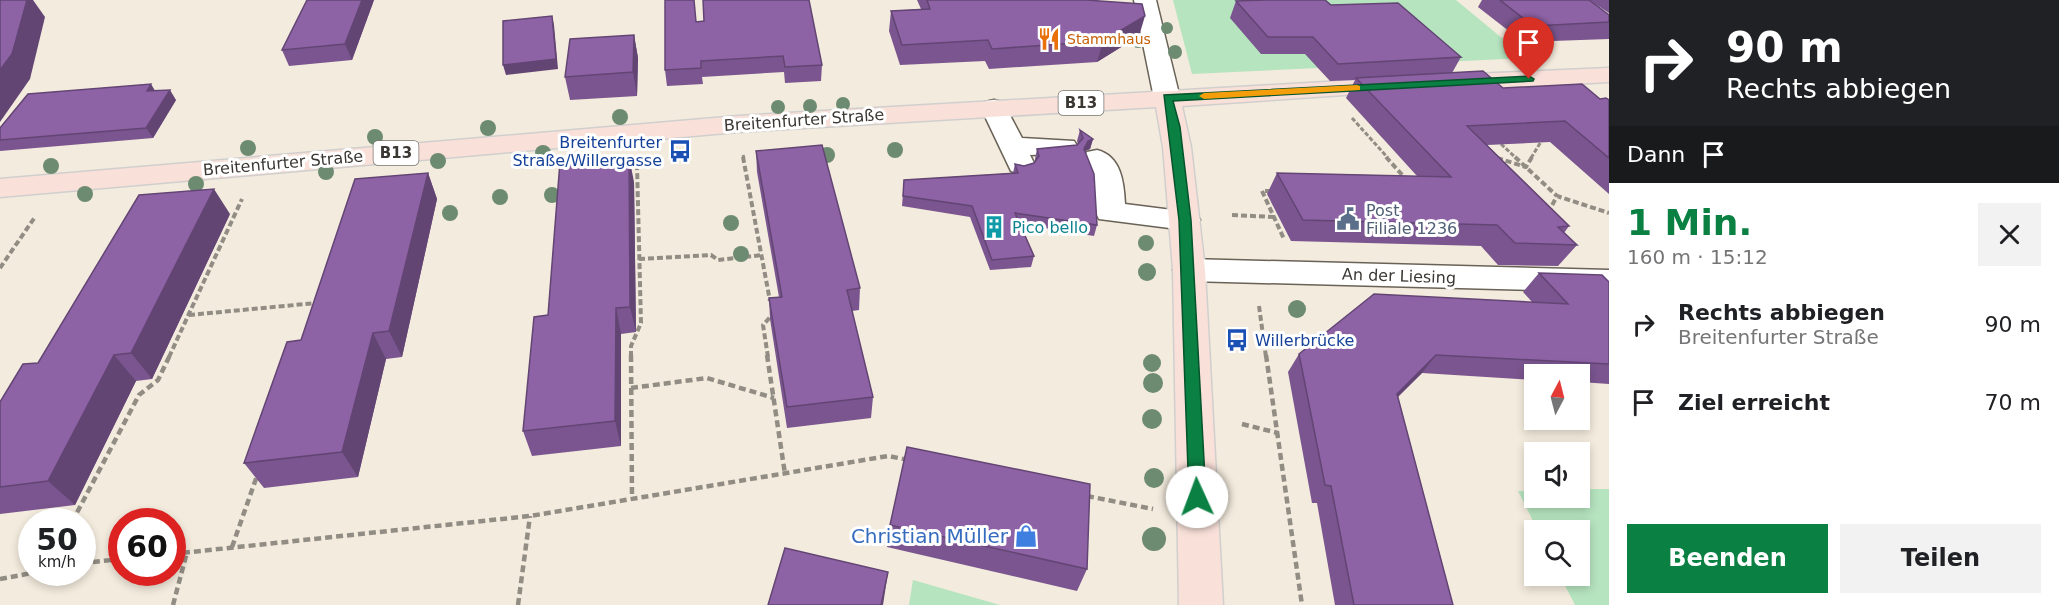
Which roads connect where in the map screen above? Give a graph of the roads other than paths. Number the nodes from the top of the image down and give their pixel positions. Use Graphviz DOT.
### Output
graph roads {
  1 [pos="1145,0"];
  2 [pos="1609,75"];
  3 [pos="1167,98"];
  4 [pos="994,108"];
  5 [pos="1064,147"];
  6 [pos="1097,158"];
  7 [pos="0,188"];
  8 [pos="1185,220"];
  9 [pos="1189,270"];
  10 [pos="1609,281"];
  11 [pos="1201,605"];
  1 -- 3 [label="street"];
  2 -- 3 [label="main road, Breitenfurter Straße"];
  3 -- 4 [label="main road, Breitenfurter Straße / B13"];
  3 -- 8 [label="main road"];
  4 -- 5 [label="street"];
  4 -- 7 [label="main road, Breitenfurter Straße / B13"];
  6 -- 8 [label="street"];
  8 -- 9 [label="main road"];
  9 -- 10 [label="street, An der Liesing"];
  9 -- 11 [label="main road"];
}
